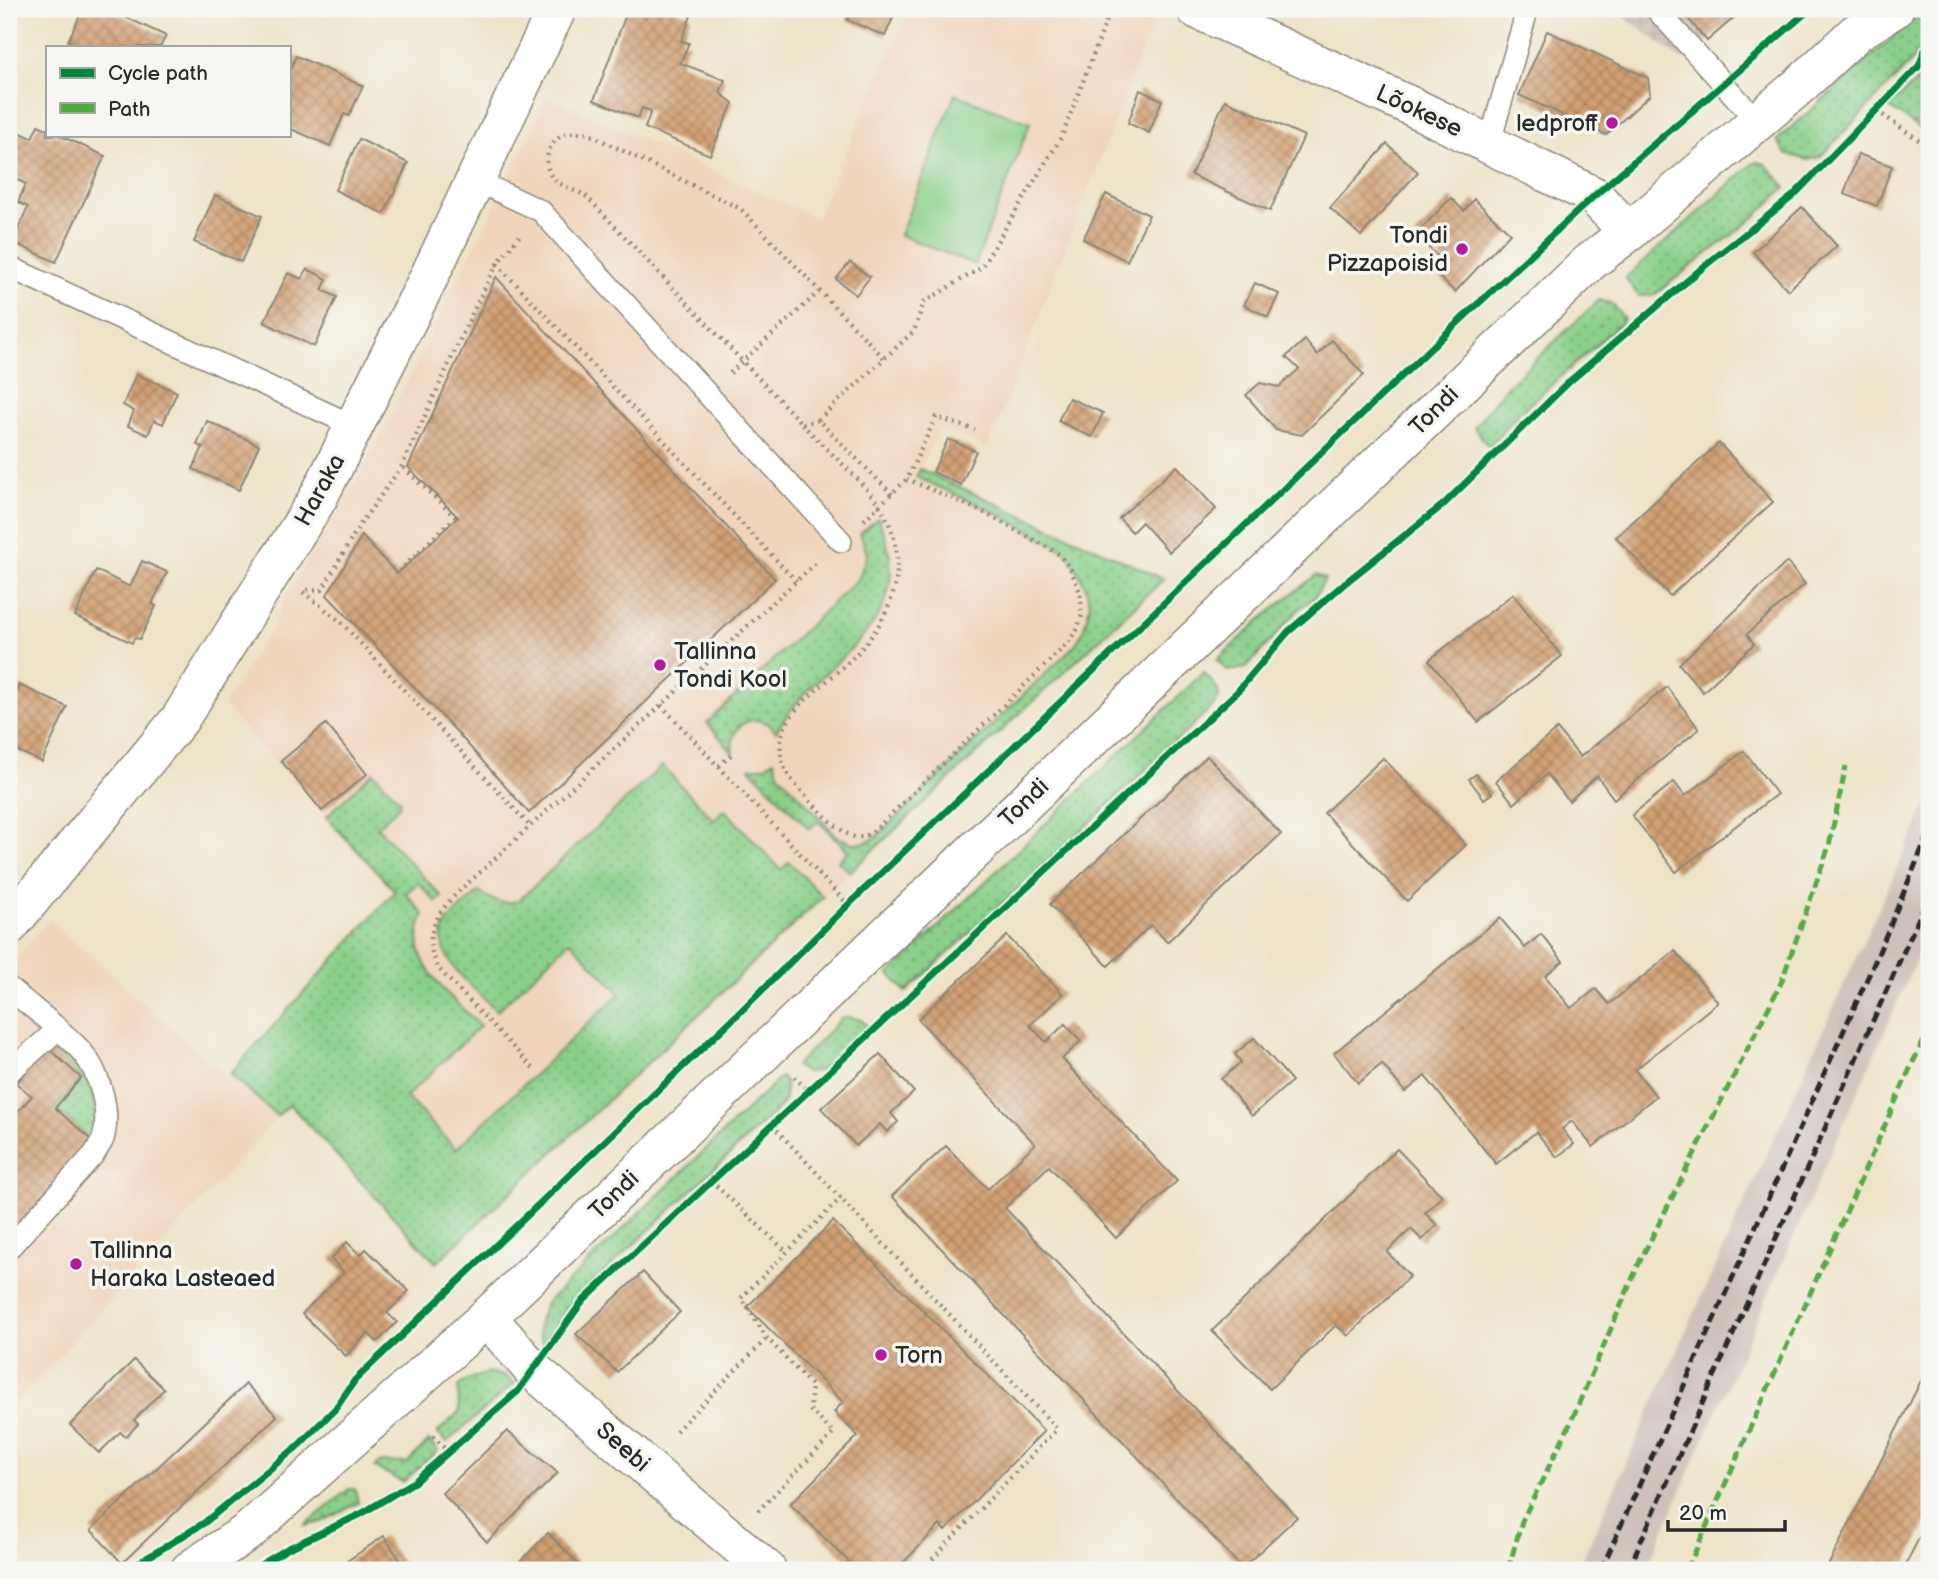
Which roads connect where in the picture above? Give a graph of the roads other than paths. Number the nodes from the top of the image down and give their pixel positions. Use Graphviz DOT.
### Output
graph roads {
  1 [pos="557,9"];
  2 [pos="1196,9"];
  3 [pos="1656,9"];
  4 [pos="1894,9"];
  5 [pos="1526,14"];
  6 [pos="1864,21"];
  7 [pos="1757,121"];
  8 [pos="1489,145"];
  9 [pos="475,180"];
  10 [pos="1629,232"];
  11 [pos="9,267"];
  12 [pos="354,426"];
  13 [pos="841,541"];
  14 [pos="9,926"];
  15 [pos="9,988"];
  16 [pos="57,1030"];
  17 [pos="9,1072"];
  18 [pos="9,1248"];
  19 [pos="487,1317"];
  20 [pos="190,1570"];
  21 [pos="767,1570"];
  1 -- 9 [label="street, Haraka"];
  2 -- 8 [label="street, Lõokese"];
  3 -- 7 [label="lane"];
  4 -- 6 [label="street, Tondi"];
  5 -- 8 [label="lane"];
  6 -- 7 [label="street, Tondi"];
  7 -- 10 [label="street, Tondi"];
  8 -- 10 [label="street, Lõokese"];
  9 -- 12 [label="street, Haraka"];
  9 -- 13 [label="lane"];
  10 -- 19 [label="street, Tondi"];
  11 -- 12 [label="lane"];
  12 -- 14 [label="street, Haraka"];
  15 -- 16 [label="lane"];
  16 -- 17 [label="lane"];
  16 -- 18 [label="lane"];
  19 -- 20 [label="street, Tondi"];
  19 -- 21 [label="street, Seebi"];
}
